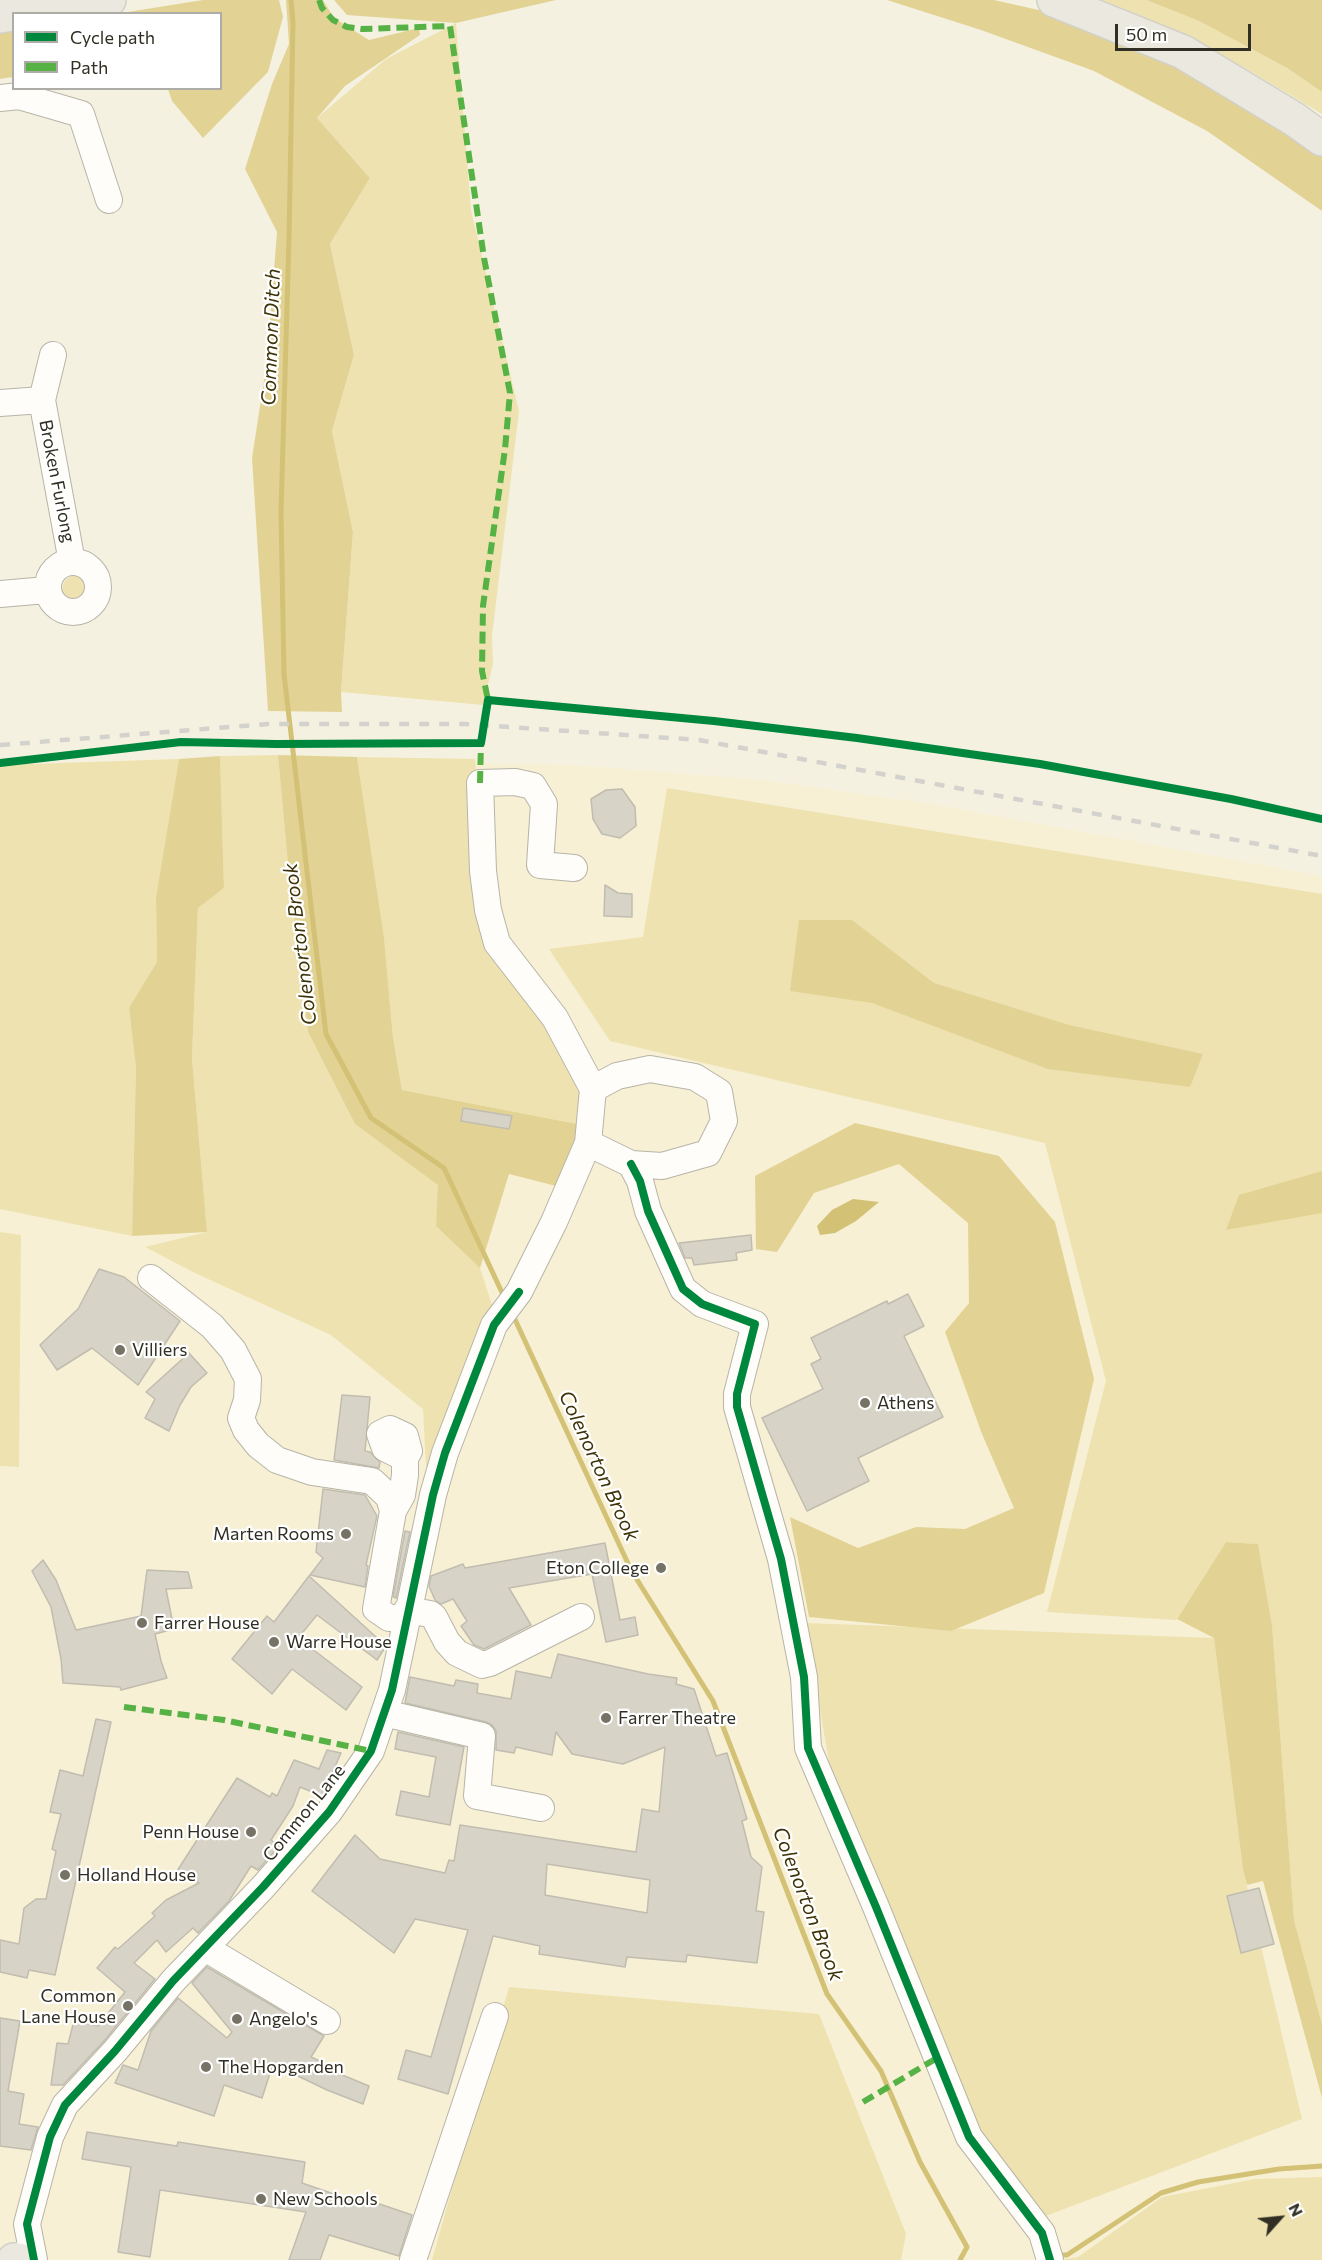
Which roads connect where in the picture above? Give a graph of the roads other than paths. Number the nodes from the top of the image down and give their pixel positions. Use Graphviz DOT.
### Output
graph roads {
  1 [pos="109,0"];
  2 [pos="1054,0"];
  3 [pos="27,12"];
  4 [pos="0,99"];
  5 [pos="1322,139"];
  6 [pos="109,201"];
  7 [pos="53,355"];
  8 [pos="42,400"];
  9 [pos="0,403"];
  10 [pos="72,562"];
  11 [pos="47,590"];
  12 [pos="0,594"];
  13 [pos="574,868"];
  14 [pos="593,1089"];
  15 [pos="588,1143"];
  16 [pos="631,1164"];
  17 [pos="151,1278"];
  18 [pos="405,1458"];
  19 [pos="393,1511"];
  20 [pos="407,1614"];
  21 [pos="581,1617"];
  22 [pos="384,1713"];
  23 [pos="541,1808"];
  24 [pos="205,1947"];
  25 [pos="495,2016"];
  26 [pos="327,2021"];
  27 [pos="1047,2252"];
  28 [pos="14,2260"];
  29 [pos="19,2260"];
  30 [pos="34,2260"];
  31 [pos="413,2260"];
  1 -- 3 [label="main road"];
  2 -- 5 [label="main road"];
  4 -- 6 [label="street"];
  7 -- 8 [label="street, Broken Furlong"];
  8 -- 9 [label="street, Broken Furlong"];
  8 -- 10 [label="street, Broken Furlong"];
  10 -- 11 [label="street"];
  10 -- 11 [label="street"];
  11 -- 12 [label="street"];
  13 -- 14 [label="street"];
  14 -- 15 [label="street"];
  14 -- 16 [label="street"];
  15 -- 16 [label="street"];
  15 -- 20 [label="street, Common Lane"];
  16 -- 27 [label="street"];
  17 -- 19 [label="street"];
  18 -- 19 [label="street"];
  19 -- 20 [label="street"];
  20 -- 21 [label="street"];
  20 -- 22 [label="street, Common Lane"];
  22 -- 23 [label="street"];
  22 -- 24 [label="street, Common Lane"];
  24 -- 26 [label="street"];
  24 -- 30 [label="street, Common Lane"];
  25 -- 31 [label="street"];
  28 -- 29 [label="main road"];
}
